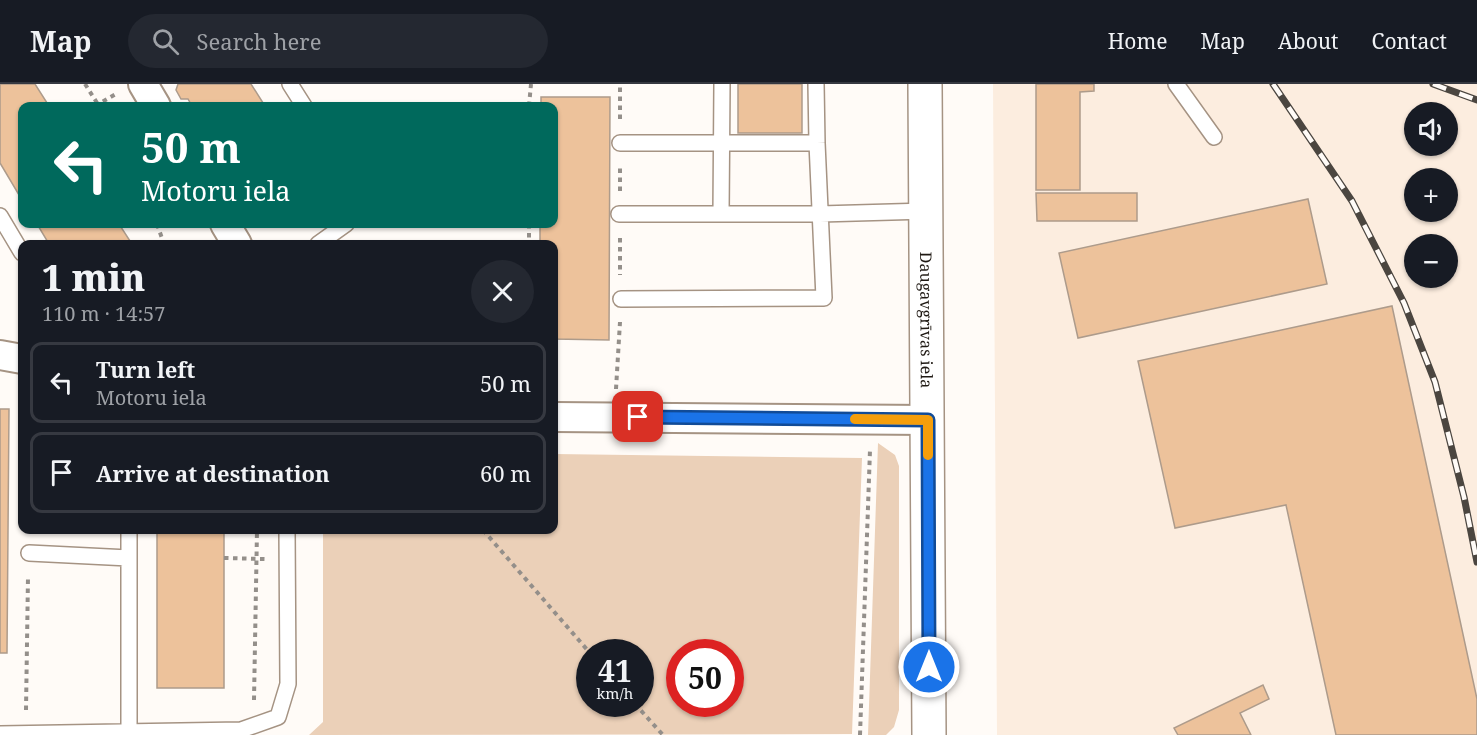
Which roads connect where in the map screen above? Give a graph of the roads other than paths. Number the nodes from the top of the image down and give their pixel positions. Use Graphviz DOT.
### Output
graph roads {
  1 [pos="143,84"];
  2 [pos="290,84"];
  3 [pos="722,84"];
  4 [pos="816,84"];
  5 [pos="925,84"];
  6 [pos="1176,84"];
  7 [pos="154,102"];
  8 [pos="301,102"];
  9 [pos="1214,136"];
  10 [pos="620,143"];
  11 [pos="721,143"];
  12 [pos="817,144"];
  13 [pos="927,211"];
  14 [pos="620,214"];
  15 [pos="720,214"];
  16 [pos="820,214"];
  17 [pos="0,216"];
  18 [pos="340,228"];
  19 [pos="324,240"];
  20 [pos="18,247"];
  21 [pos="621,299"];
  22 [pos="0,355"];
  23 [pos="18,357"];
  24 [pos="558,417"];
  25 [pos="928,420"];
  26 [pos="129,534"];
  27 [pos="287,534"];
  28 [pos="29,553"];
  29 [pos="129,558"];
  30 [pos="129,731"];
  31 [pos="0,734"];
  32 [pos="929,735"];
  1 -- 7 [label="street"];
  2 -- 8 [label="lane"];
  3 -- 11 [label="lane"];
  4 -- 12 [label="lane"];
  5 -- 13 [label="main road, Daugavgrīvas iela"];
  6 -- 9 [label="lane"];
  10 -- 11 [label="lane"];
  11 -- 12 [label="lane"];
  11 -- 15 [label="lane"];
  12 -- 16 [label="lane"];
  13 -- 16 [label="lane"];
  13 -- 25 [label="main road, Daugavgrīvas iela"];
  14 -- 15 [label="lane"];
  15 -- 16 [label="lane"];
  16 -- 21 [label="lane"];
  17 -- 20 [label="lane"];
  18 -- 19 [label="lane"];
  22 -- 23 [label="street"];
  24 -- 25 [label="street"];
  25 -- 32 [label="main road, Daugavgrīvas iela"];
  26 -- 29 [label="lane"];
  27 -- 30 [label="lane"];
  28 -- 29 [label="lane"];
  29 -- 30 [label="lane"];
  30 -- 31 [label="lane"];
}
